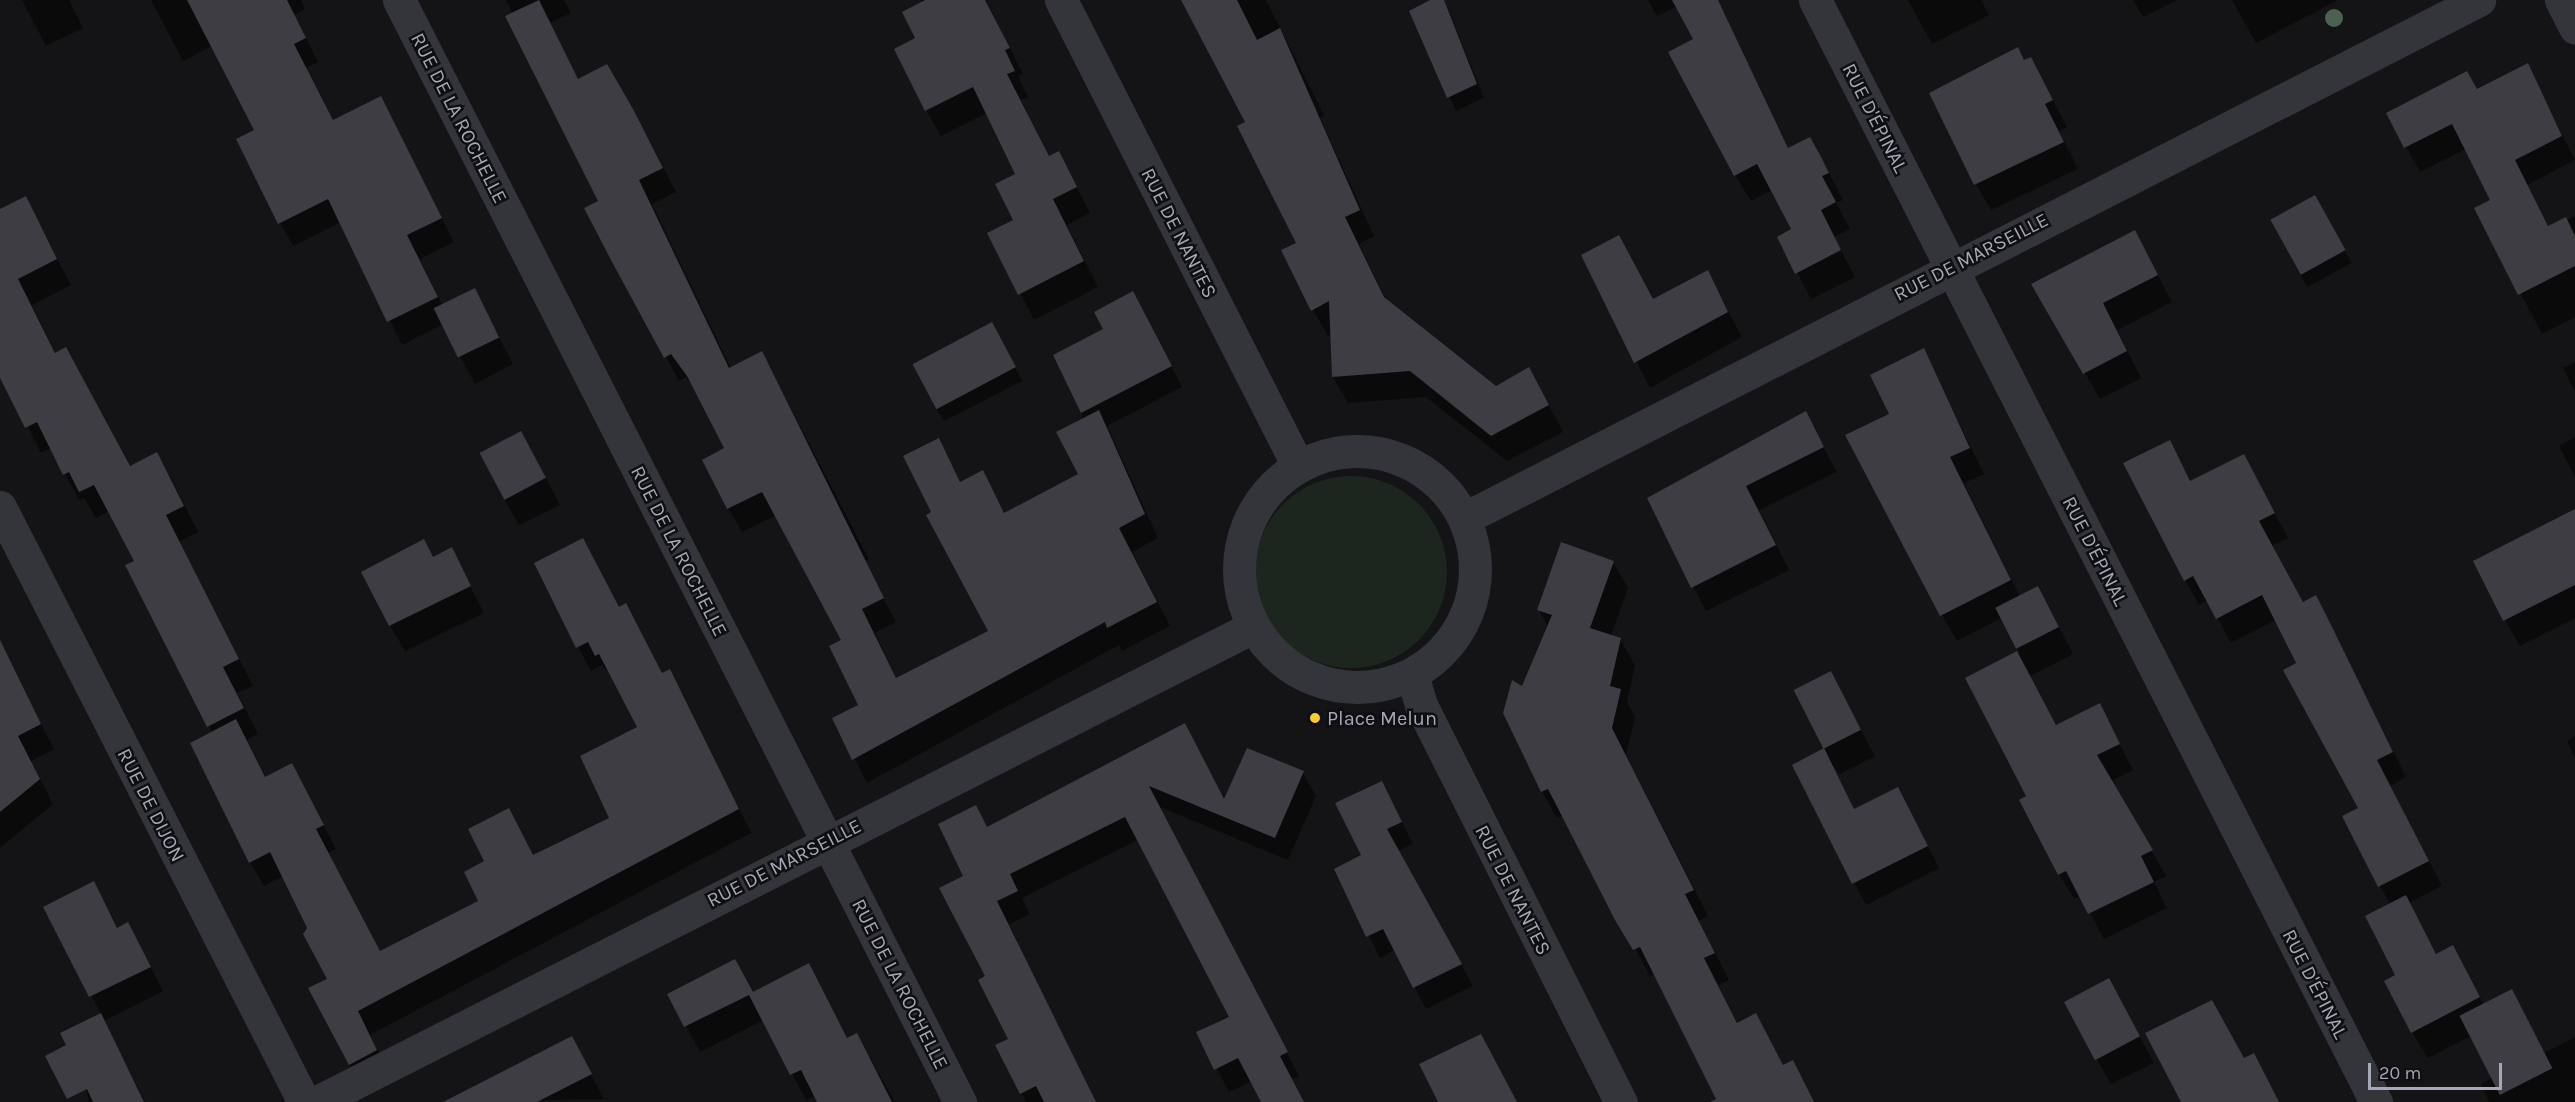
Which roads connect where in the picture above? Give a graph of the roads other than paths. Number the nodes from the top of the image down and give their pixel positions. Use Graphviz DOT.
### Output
graph roads {
  1 [pos="399,0"];
  2 [pos="1061,0"];
  3 [pos="1815,0"];
  4 [pos="2479,0"];
  5 [pos="2561,0"];
  6 [pos="2575,28"];
  7 [pos="1949,267"];
  8 [pos="1298,466"];
  9 [pos="0,507"];
  10 [pos="1465,518"];
  11 [pos="1253,627"];
  12 [pos="1412,675"];
  13 [pos="827,841"];
  14 [pos="304,1102"];
  15 [pos="317,1102"];
  16 [pos="960,1102"];
  17 [pos="1621,1102"];
  18 [pos="2376,1102"];
  1 -- 13 [label="street, RUE DE LA ROCHELLE"];
  2 -- 8 [label="street, RUE DE NANTES"];
  3 -- 7 [label="street, RUE D'ÉPINAL"];
  4 -- 7 [label="street, RUE DE MARSEILLE"];
  5 -- 6 [label="street"];
  7 -- 10 [label="street, RUE DE MARSEILLE"];
  7 -- 18 [label="street, RUE D'ÉPINAL"];
  8 -- 10 [label="street"];
  8 -- 11 [label="street"];
  9 -- 14 [label="street, RUE DE DIJON"];
  10 -- 12 [label="street"];
  11 -- 12 [label="street"];
  11 -- 13 [label="street, RUE DE MARSEILLE"];
  12 -- 17 [label="street, RUE DE NANTES"];
  13 -- 15 [label="street, RUE DE MARSEILLE"];
  13 -- 16 [label="street, RUE DE LA ROCHELLE"];
}
